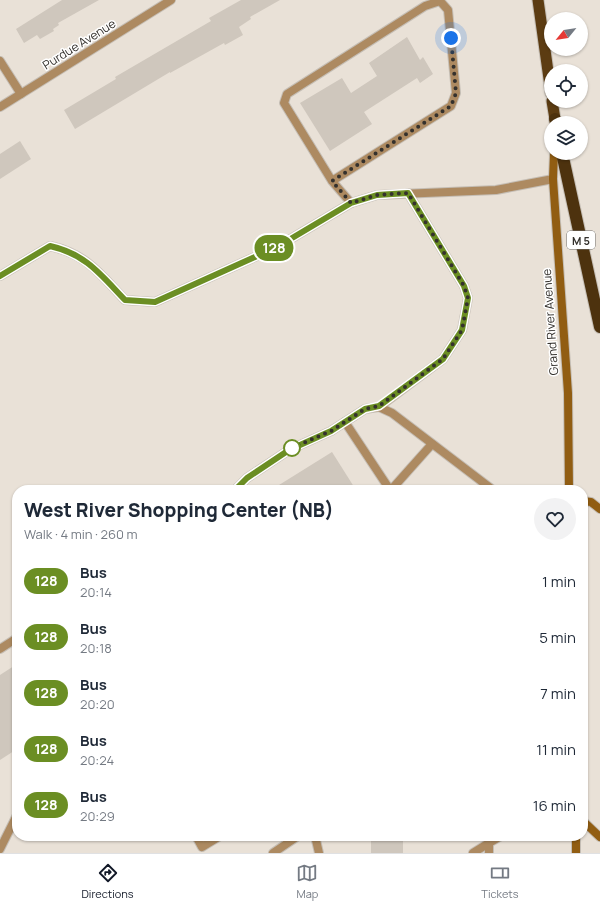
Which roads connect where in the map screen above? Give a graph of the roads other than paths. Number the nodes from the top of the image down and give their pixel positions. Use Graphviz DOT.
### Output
graph roads {
  1 [pos="171,0"];
  2 [pos="538,0"];
  3 [pos="0,61"];
  4 [pos="547,64"];
  5 [pos="21,94"];
  6 [pos="0,107"];
  7 [pos="554,160"];
  8 [pos="564,160"];
  9 [pos="554,179"];
  10 [pos="332,181"];
  11 [pos="408,193"];
  12 [pos="351,203"];
  13 [pos="0,276"];
  14 [pos="600,327"];
  15 [pos="379,406"];
  16 [pos="345,422"];
  17 [pos="432,444"];
  18 [pos="240,485"];
  19 [pos="387,485"];
  20 [pos="395,485"];
  21 [pos="486,485"];
  22 [pos="570,485"];
  23 [pos="588,502"];
  24 [pos="600,510"];
  25 [pos="12,641"];
  26 [pos="0,648"];
  27 [pos="12,825"];
  28 [pos="588,826"];
  29 [pos="600,837"];
  30 [pos="199,841"];
  31 [pos="212,841"];
  32 [pos="291,841"];
  33 [pos="316,841"];
  34 [pos="487,841"];
  35 [pos="489,841"];
  36 [pos="576,841"];
  37 [pos="0,849"];
  38 [pos="273,853"];
  39 [pos="319,853"];
  40 [pos="473,853"];
  41 [pos="490,853"];
  42 [pos="576,853"];
  1 -- 5 [label="street, Purdue Avenue"];
  2 -- 4 [label="highway"];
  3 -- 5 [label="street"];
  5 -- 6 [label="street, Purdue Avenue"];
  7 -- 9 [label="main road, Grand River Avenue"];
  8 -- 14 [label="highway, M 5"];
  9 -- 11 [label="street"];
  9 -- 22 [label="main road, Grand River Avenue"];
  10 -- 10 [label="street"];
  10 -- 12 [label="street"];
  11 -- 12 [label="street"];
  11 -- 15 [label="street"];
  12 -- 13 [label="street"];
  15 -- 16 [label="street"];
  15 -- 17 [label="street"];
  16 -- 18 [label="street"];
  16 -- 19 [label="street"];
  17 -- 20 [label="street"];
  17 -- 21 [label="street"];
  23 -- 24 [label="main road"];
  25 -- 26 [label="street"];
  27 -- 37 [label="street"];
  28 -- 29 [label="main road"];
  30 -- 31 [label="street"];
  32 -- 38 [label="street"];
  33 -- 39 [label="street"];
  34 -- 40 [label="street"];
  35 -- 41 [label="street"];
  36 -- 42 [label="main road"];
}
